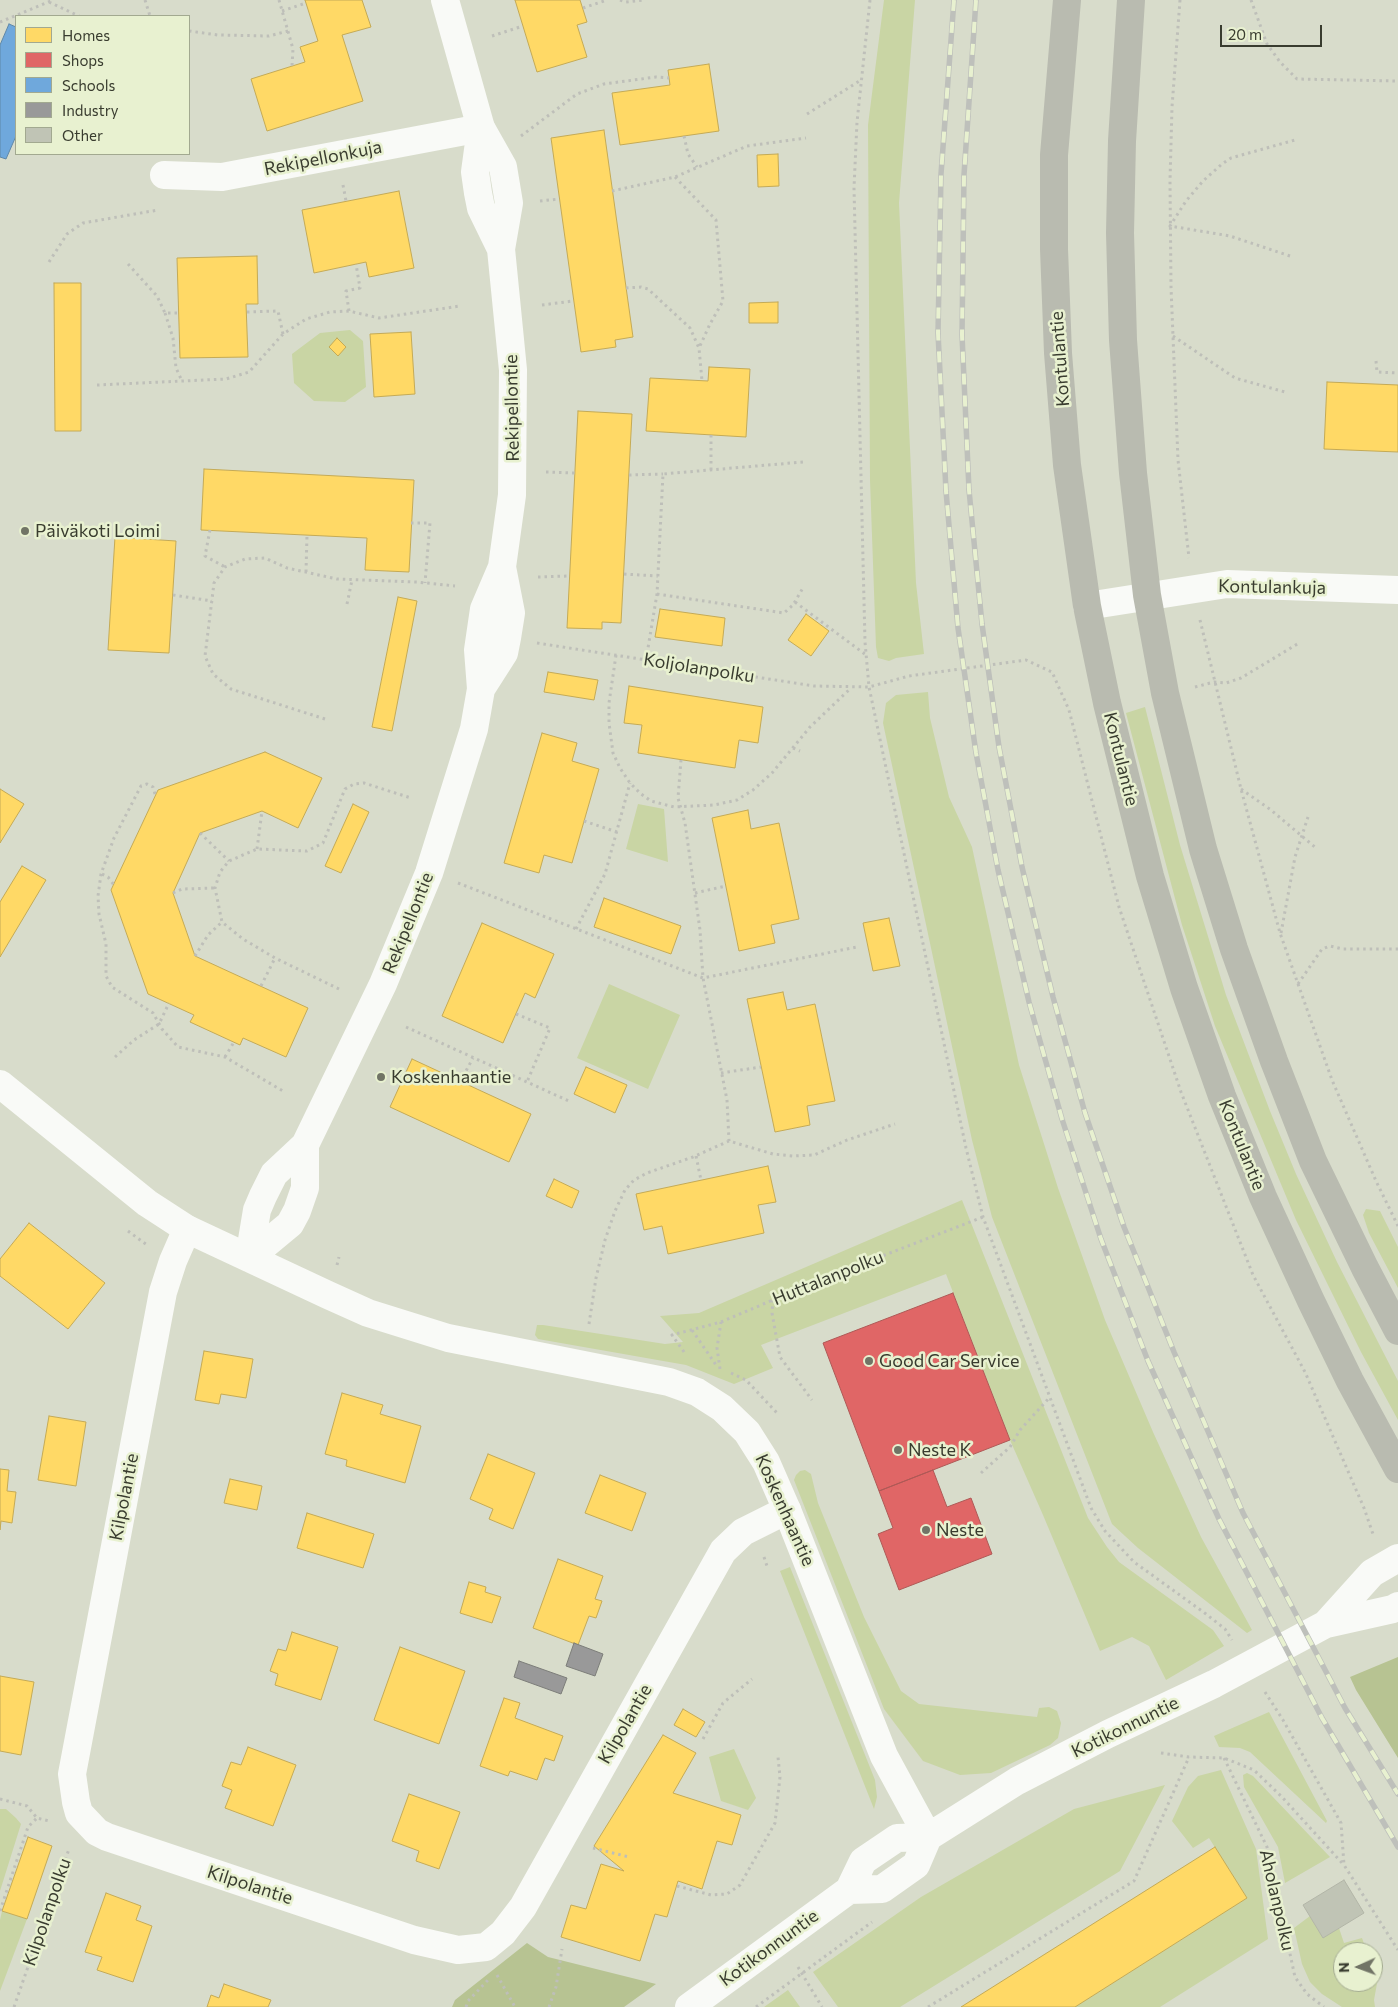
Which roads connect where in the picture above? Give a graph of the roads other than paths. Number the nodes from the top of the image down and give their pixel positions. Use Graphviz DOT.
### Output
graph roads {
  1 [pos="445,0"];
  2 [pos="1067,0"];
  3 [pos="1131,0"];
  4 [pos="481,128"];
  5 [pos="164,175"];
  6 [pos="1398,590"];
  7 [pos="1147,595"];
  8 [pos="1087,606"];
  9 [pos="0,1084"];
  10 [pos="305,1145"];
  11 [pos="187,1230"];
  12 [pos="249,1258"];
  13 [pos="1398,1331"];
  14 [pos="1398,1469"];
  15 [pos="787,1510"];
  16 [pos="1398,1558"];
  17 [pos="1398,1606"];
  18 [pos="1326,1624"];
  19 [pos="928,1837"];
  20 [pos="689,2007"];
  1 -- 4 [label="street, Rekipellontie"];
  2 -- 8 [label="main road, Kontulantie"];
  3 -- 7 [label="main road"];
  4 -- 5 [label="street, Rekipellonkuja"];
  4 -- 10 [label="street, Rekipellontie"];
  6 -- 7 [label="street, Kontulankuja"];
  7 -- 8 [label="street, Kontulankuja"];
  7 -- 13 [label="main road"];
  8 -- 14 [label="main road, Kontulantie"];
  9 -- 11 [label="street, Koskenhaantie"];
  10 -- 12 [label="street, Rekipellontie"];
  10 -- 12 [label="street, Rekipellontie"];
  11 -- 12 [label="street, Koskenhaantie"];
  11 -- 15 [label="street, Kilpolantie"];
  12 -- 15 [label="street, Koskenhaantie"];
  15 -- 19 [label="street, Koskenhaantie"];
  16 -- 18 [label="street, Kotikonnuntie"];
  17 -- 18 [label="street, Kotikonnuntie"];
  18 -- 19 [label="street, Kotikonnuntie"];
  19 -- 20 [label="street, Kotikonnuntie"];
}
